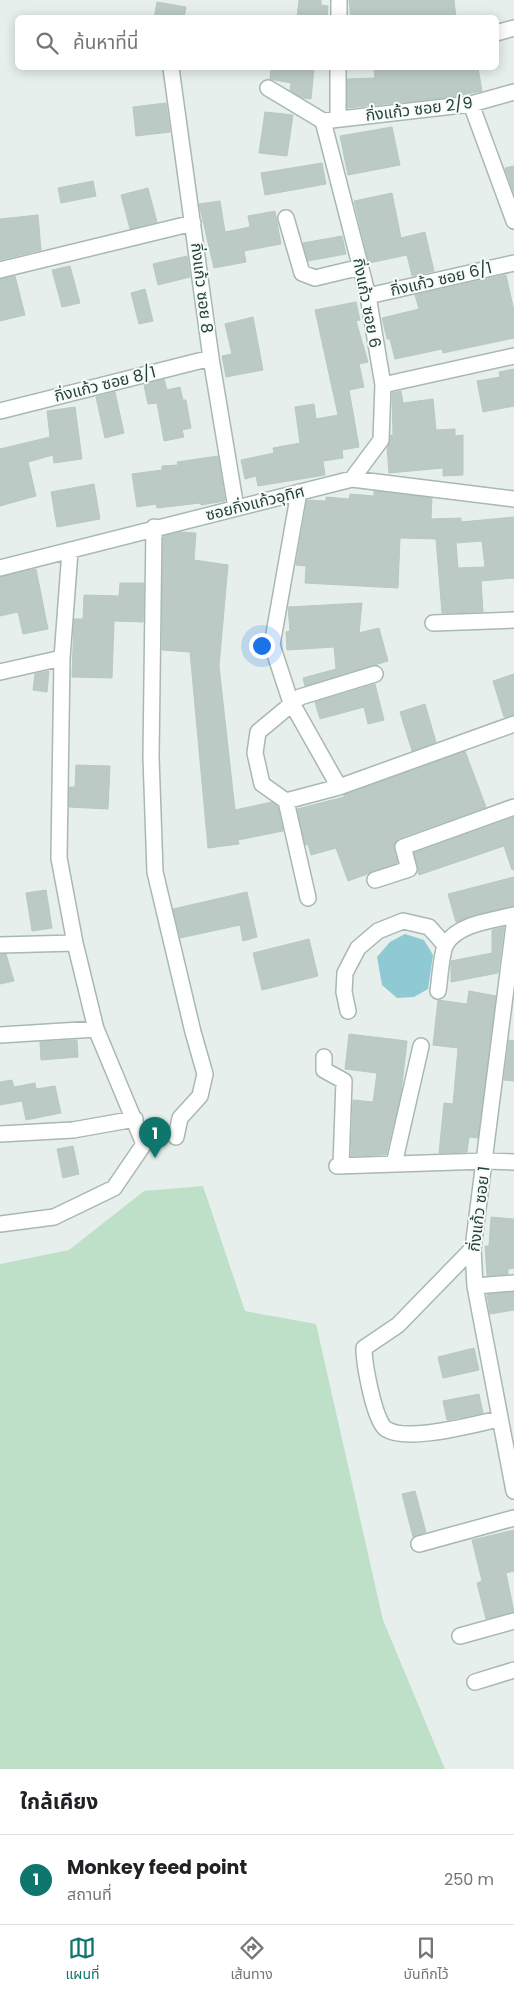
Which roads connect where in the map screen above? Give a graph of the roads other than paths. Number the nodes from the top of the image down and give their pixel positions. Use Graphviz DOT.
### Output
graph roads {
  1 [pos="339,0"];
  2 [pos="339,15"];
  3 [pos="514,28"];
  4 [pos="499,32"];
  5 [pos="171,70"];
  6 [pos="338,70"];
  7 [pos="268,88"];
  8 [pos="514,92"];
  9 [pos="471,104"];
  10 [pos="330,120"];
  11 [pos="286,218"];
  12 [pos="514,221"];
  13 [pos="193,223"];
  14 [pos="514,262"];
  15 [pos="361,267"];
  16 [pos="0,270"];
  17 [pos="368,296"];
  18 [pos="514,356"];
  19 [pos="211,358"];
  20 [pos="382,385"];
  21 [pos="0,410"];
  22 [pos="352,478"];
  23 [pos="298,492"];
  24 [pos="514,499"];
  25 [pos="236,508"];
  26 [pos="154,527"];
  27 [pos="70,551"];
  28 [pos="0,568"];
  29 [pos="514,620"];
  30 [pos="433,623"];
  31 [pos="62,658"];
  32 [pos="0,672"];
  33 [pos="374,674"];
  34 [pos="292,703"];
  35 [pos="514,724"];
  36 [pos="339,786"];
  37 [pos="286,801"];
  38 [pos="514,807"];
  39 [pos="376,880"];
  40 [pos="308,898"];
  41 [pos="514,915"];
  42 [pos="514,925"];
  43 [pos="75,943"];
  44 [pos="0,945"];
  45 [pos="445,945"];
  46 [pos="438,991"];
  47 [pos="348,1011"];
  48 [pos="96,1029"];
  49 [pos="0,1035"];
  50 [pos="421,1046"];
  51 [pos="324,1057"];
  52 [pos="135,1119"];
  53 [pos="0,1134"];
  54 [pos="176,1137"];
  55 [pos="485,1161"];
  56 [pos="514,1162"];
  57 [pos="394,1164"];
  58 [pos="0,1224"];
  59 [pos="473,1248"];
  60 [pos="514,1283"];
  61 [pos="475,1286"];
  62 [pos="499,1419"];
  63 [pos="514,1491"];
  64 [pos="514,1518"];
  65 [pos="419,1544"];
  66 [pos="514,1621"];
  67 [pos="460,1636"];
  68 [pos="514,1670"];
  69 [pos="475,1682"];
  1 -- 2 [label="street"];
  3 -- 4 [label="street"];
  5 -- 13 [label="street, กิ่งแก้ว ซอย 8"];
  6 -- 10 [label="street, กิ่งแก้ว ซอย 6"];
  7 -- 10 [label="street"];
  8 -- 9 [label="street, กิ่งแก้ว ซอย 2/9"];
  9 -- 10 [label="street, กิ่งแก้ว ซอย 2/9"];
  9 -- 12 [label="street"];
  10 -- 15 [label="street, กิ่งแก้ว ซอย 6"];
  11 -- 15 [label="street"];
  13 -- 16 [label="street"];
  13 -- 19 [label="street, กิ่งแก้ว ซอย 8"];
  14 -- 17 [label="street, กิ่งแก้ว ซอย 6/1"];
  15 -- 17 [label="street, กิ่งแก้ว ซอย 6"];
  17 -- 20 [label="street, กิ่งแก้ว ซอย 6"];
  18 -- 20 [label="street"];
  19 -- 21 [label="street, กิ่งแก้ว ซอย 8/1"];
  19 -- 25 [label="street, กิ่งแก้ว ซอย 8"];
  20 -- 22 [label="street, กิ่งแก้ว ซอย 6"];
  22 -- 23 [label="street, ซอยกิ่งแก้วอุทิศ"];
  22 -- 24 [label="street, ซอยกิ่งแก้วอุทิศ"];
  23 -- 25 [label="street, ซอยกิ่งแก้วอุทิศ"];
  23 -- 34 [label="street"];
  25 -- 26 [label="street, ซอยกิ่งแก้วอุทิศ"];
  26 -- 27 [label="street, ซอยกิ่งแก้วอุทิศ"];
  26 -- 54 [label="street"];
  27 -- 28 [label="street, ซอยกิ่งแก้วอุทิศ"];
  27 -- 31 [label="street"];
  29 -- 30 [label="street"];
  31 -- 32 [label="street"];
  31 -- 43 [label="street"];
  33 -- 34 [label="street"];
  34 -- 36 [label="street"];
  34 -- 37 [label="street"];
  35 -- 36 [label="street"];
  36 -- 37 [label="street"];
  37 -- 40 [label="street"];
  38 -- 39 [label="street"];
  41 -- 45 [label="street"];
  42 -- 55 [label="street, กิ่งแก้ว ซอย 1"];
  43 -- 44 [label="street"];
  43 -- 48 [label="street"];
  45 -- 46 [label="street"];
  45 -- 47 [label="street"];
  48 -- 49 [label="street"];
  48 -- 52 [label="street"];
  50 -- 57 [label="street"];
  51 -- 57 [label="street"];
  52 -- 53 [label="street"];
  52 -- 58 [label="street"];
  55 -- 56 [label="street"];
  55 -- 57 [label="street"];
  55 -- 59 [label="street, กิ่งแก้ว ซอย 1"];
  59 -- 61 [label="street, กิ่งแก้ว ซอย 1"];
  59 -- 62 [label="street"];
  60 -- 61 [label="street"];
  61 -- 62 [label="street, กิ่งแก้ว ซอย 1"];
  62 -- 63 [label="street, กิ่งแก้ว ซอย 1"];
  64 -- 65 [label="street"];
  66 -- 67 [label="street"];
  68 -- 69 [label="street"];
}
